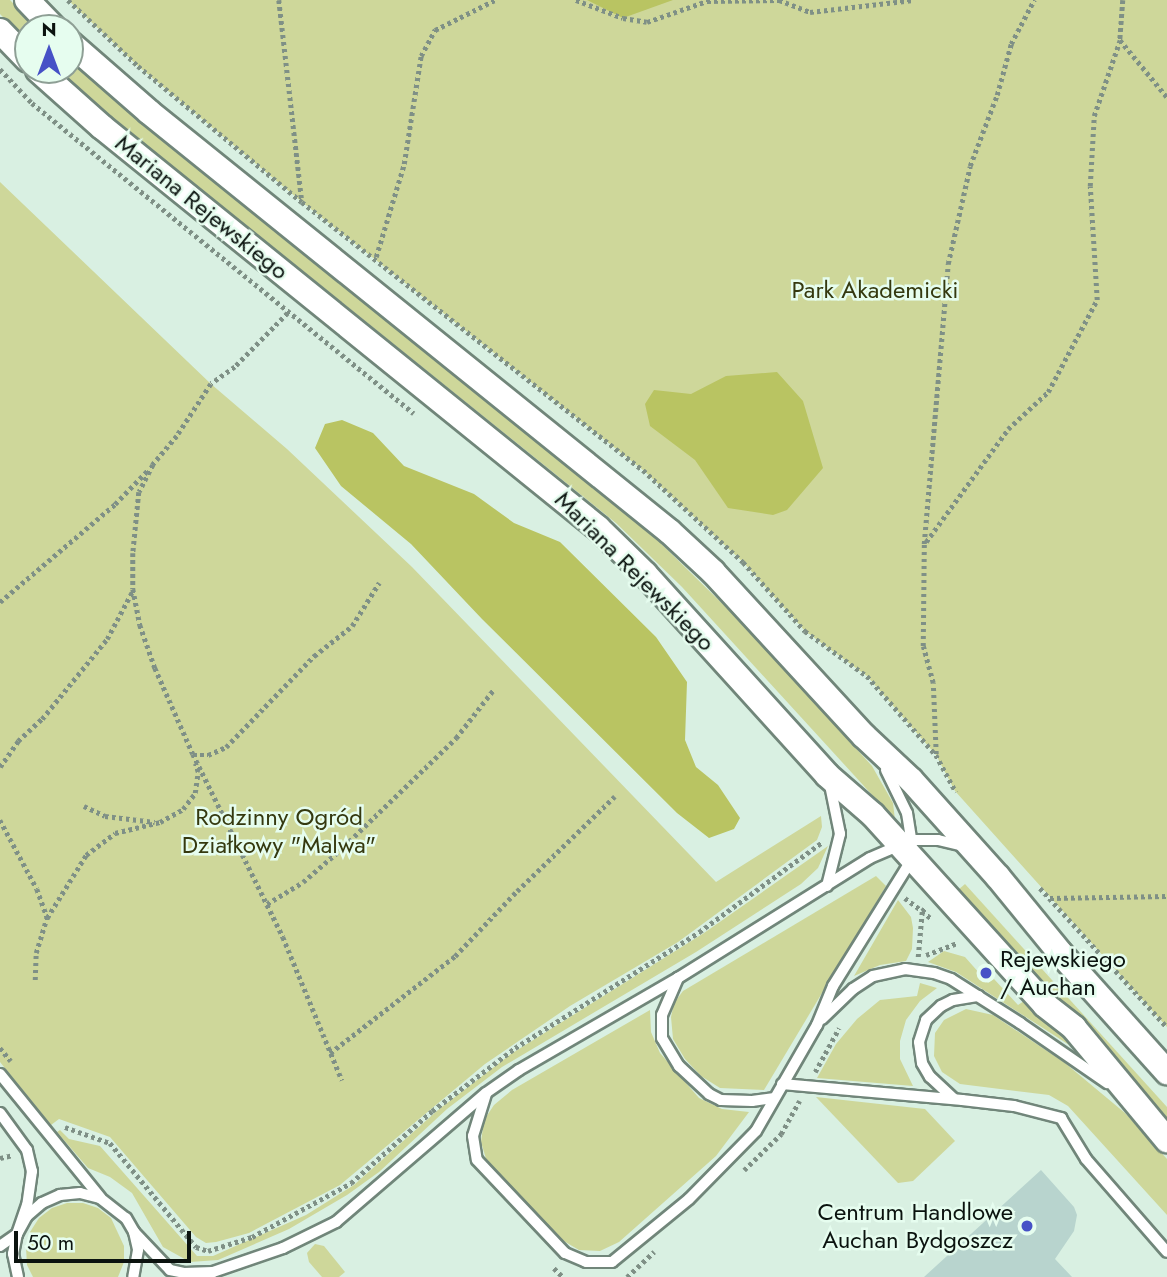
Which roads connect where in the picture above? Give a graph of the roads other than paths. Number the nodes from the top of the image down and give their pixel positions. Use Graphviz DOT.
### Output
graph roads {
  1 [pos="27,0"];
  2 [pos="40,14"];
  3 [pos="0,32"];
  4 [pos="14,46"];
  5 [pos="84,55"];
  6 [pos="54,84"];
  7 [pos="864,736"];
  8 [pos="827,775"];
  9 [pos="907,847"];
  10 [pos="972,848"];
  11 [pos="827,886"];
  12 [pos="678,978"];
  13 [pos="979,996"];
  14 [pos="817,1025"];
  15 [pos="1167,1072"];
  16 [pos="0,1074"];
  17 [pos="782,1084"];
  18 [pos="486,1093"];
  19 [pos="772,1098"];
  20 [pos="954,1099"];
  21 [pos="1134,1103"];
  22 [pos="0,1113"];
  23 [pos="1167,1140"];
  24 [pos="100,1198"];
  25 [pos="134,1232"];
  26 [pos="17,1234"];
  27 [pos="0,1246"];
  28 [pos="1167,1252"];
  29 [pos="267,1254"];
  30 [pos="18,1277"];
  31 [pos="133,1277"];
  32 [pos="218,1277"];
  1 -- 2 [label="street"];
  3 -- 4 [label="street"];
  5 -- 7 [label="street, Mariana Rejewskiego"];
  6 -- 8 [label="street, Mariana Rejewskiego"];
  7 -- 9 [label="lane"];
  7 -- 10 [label="street, Mariana Rejewskiego"];
  8 -- 9 [label="street, Mariana Rejewskiego"];
  8 -- 11 [label="lane"];
  9 -- 10 [label="lane"];
  9 -- 11 [label="lane"];
  9 -- 14 [label="lane"];
  9 -- 21 [label="street, Mariana Rejewskiego"];
  10 -- 15 [label="street, Mariana Rejewskiego"];
  11 -- 12 [label="lane"];
  12 -- 18 [label="lane"];
  12 -- 19 [label="lane"];
  13 -- 14 [label="lane"];
  13 -- 20 [label="lane"];
  13 -- 21 [label="lane"];
  14 -- 17 [label="lane"];
  16 -- 24 [label="lane"];
  17 -- 19 [label="lane"];
  17 -- 20 [label="lane"];
  18 -- 19 [label="lane"];
  18 -- 29 [label="lane"];
  20 -- 28 [label="lane"];
  21 -- 23 [label="street, Mariana Rejewskiego"];
  22 -- 26 [label="lane"];
  24 -- 25 [label="lane"];
  24 -- 26 [label="lane"];
  25 -- 29 [label="lane"];
  25 -- 31 [label="lane"];
  26 -- 27 [label="lane"];
  26 -- 30 [label="lane"];
  29 -- 32 [label="lane"];
}
